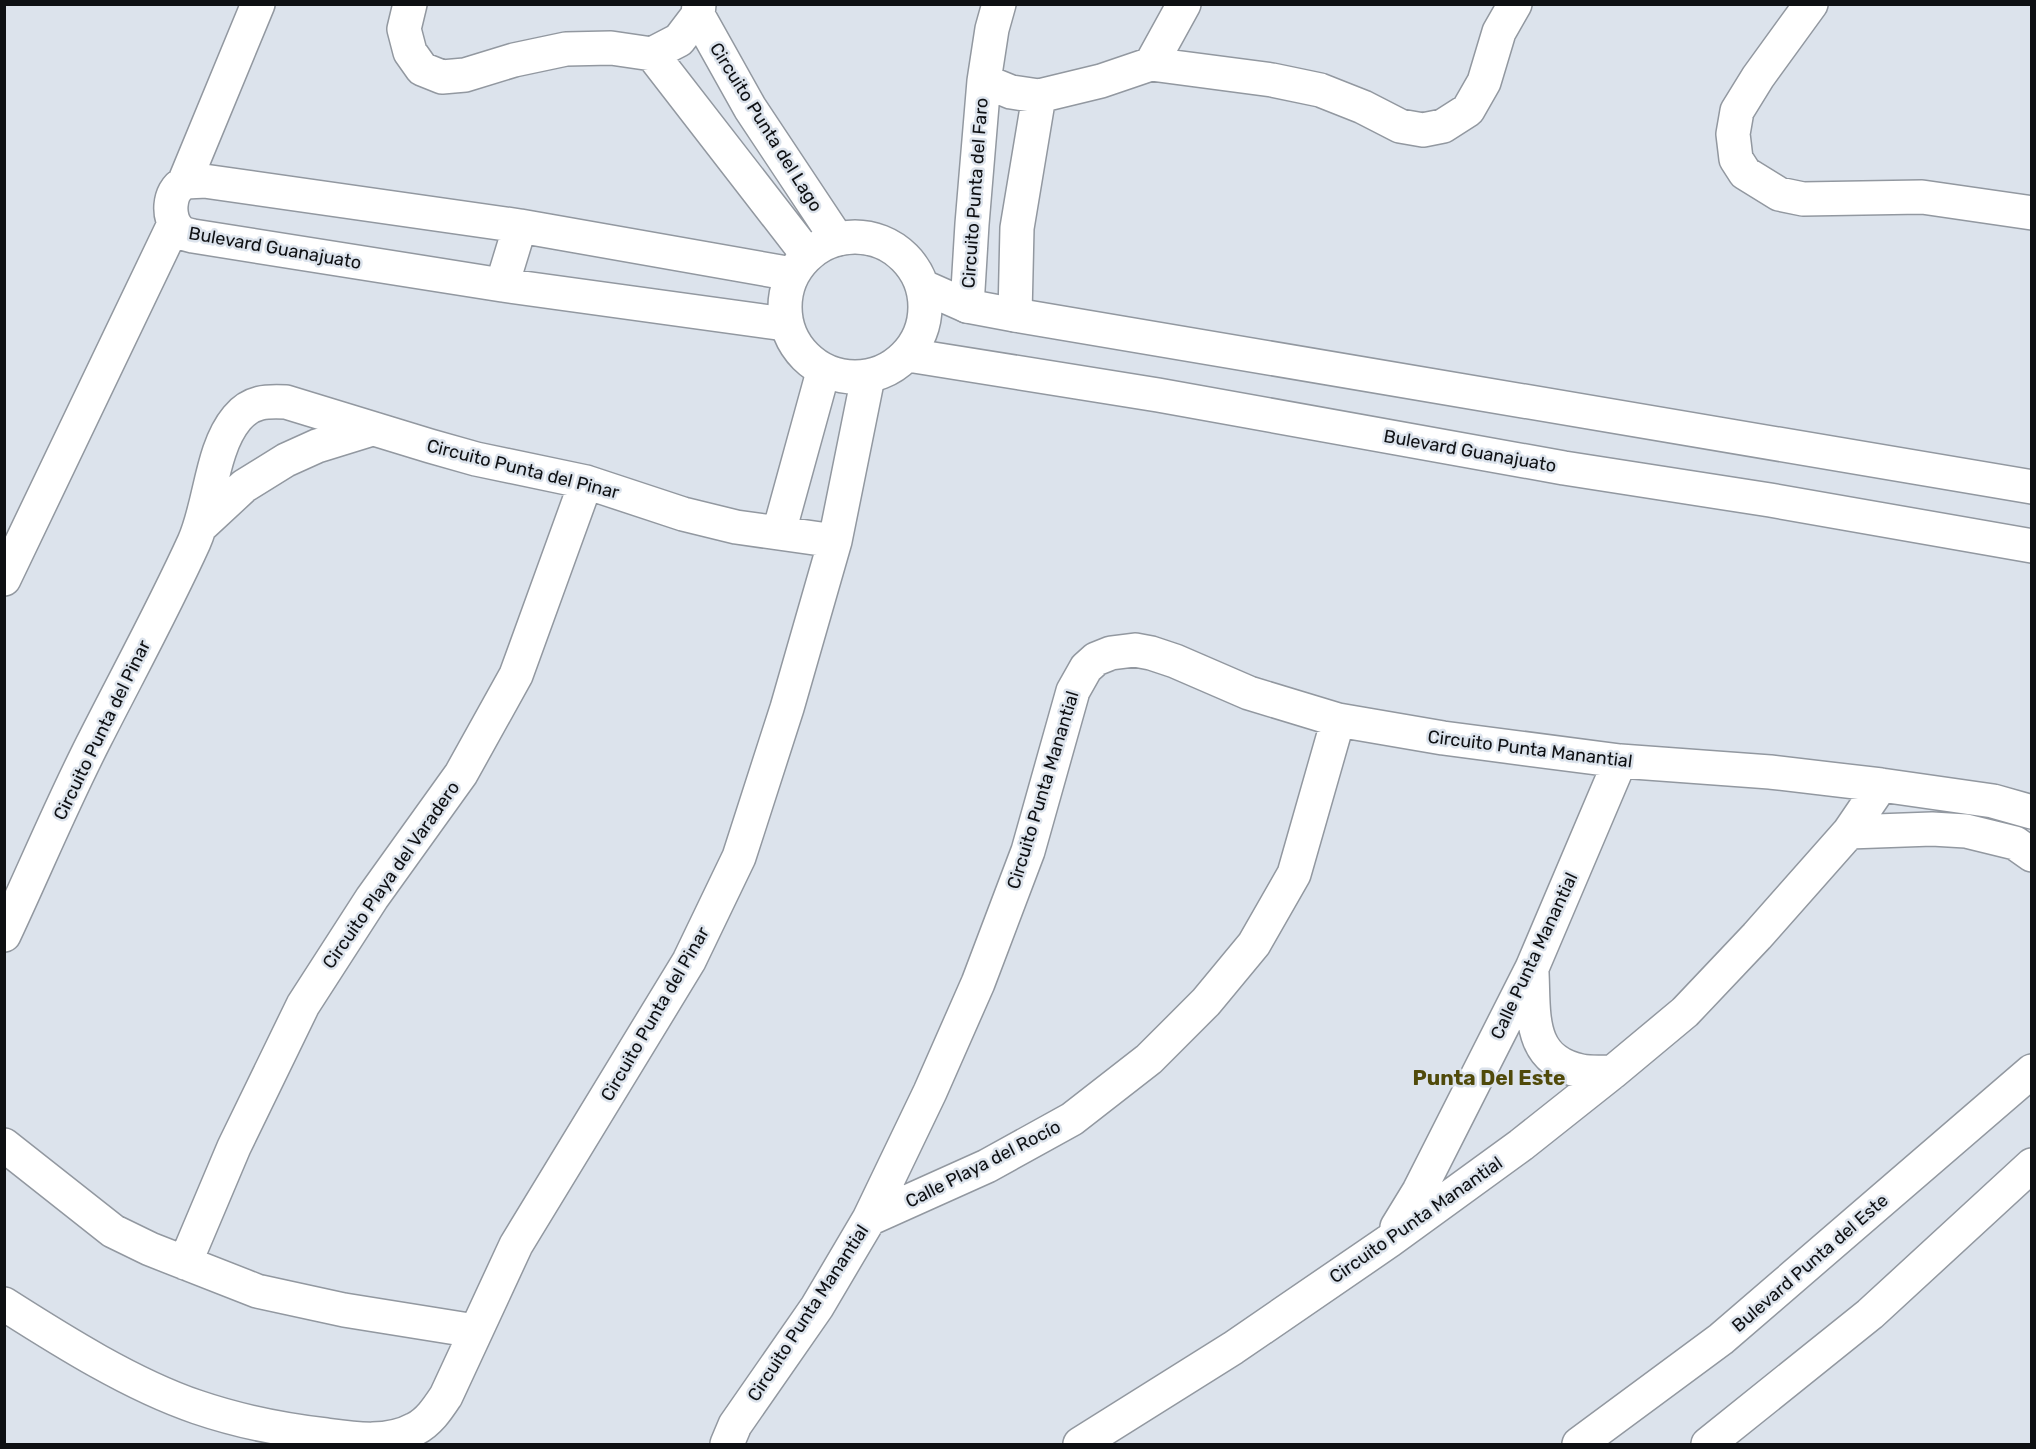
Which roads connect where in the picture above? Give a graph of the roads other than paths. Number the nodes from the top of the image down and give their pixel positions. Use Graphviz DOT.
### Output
graph roads {
  1 [pos="258,4"];
  2 [pos="410,4"];
  3 [pos="999,4"];
  4 [pos="1184,4"];
  5 [pos="1515,4"];
  6 [pos="1811,4"];
  7 [pos="699,10"];
  8 [pos="652,54"];
  9 [pos="1151,64"];
  10 [pos="984,81"];
  11 [pos="1039,96"];
  12 [pos="184,183"];
  13 [pos="2031,213"];
  14 [pos="174,224"];
  15 [pos="520,226"];
  16 [pos="837,239"];
  17 [pos="799,264"];
  18 [pos="502,285"];
  19 [pos="924,287"];
  20 [pos="967,306"];
  21 [pos="1015,315"];
  22 [pos="785,324"];
  23 [pos="908,355"];
  24 [pos="823,372"];
  25 [pos="868,378"];
  26 [pos="372,429"];
  27 [pos="586,482"];
  28 [pos="2031,487"];
  29 [pos="202,525"];
  30 [pos="779,532"];
  31 [pos="835,541"];
  32 [pos="2031,546"];
  33 [pos="4,579"];
  34 [pos="1338,720"];
  35 [pos="1620,761"];
  36 [pos="1881,784"];
  37 [pos="2031,812"];
  38 [pos="1849,832"];
  39 [pos="2031,855"];
  40 [pos="4,935"];
  41 [pos="1532,968"];
  42 [pos="1613,1072"];
  43 [pos="2028,1081"];
  44 [pos="4,1144"];
  45 [pos="2031,1165"];
  46 [pos="869,1220"];
  47 [pos="1389,1241"];
  48 [pos="185,1263"];
  49 [pos="4,1304"];
  50 [pos="475,1331"];
  51 [pos="1711,1443"];
  52 [pos="727,1444"];
  53 [pos="1080,1444"];
  54 [pos="1579,1444"];
  1 -- 12 [label="street, Bulevard Guanajuato"];
  2 -- 8 [label="street"];
  3 -- 10 [label="street, Circuito Punta del Faro"];
  4 -- 9 [label="street"];
  5 -- 9 [label="street, Circuito Punta del Faro"];
  6 -- 13 [label="street"];
  7 -- 8 [label="street, Circuito Punta del Lago"];
  7 -- 16 [label="street, Circuito Punta del Lago"];
  8 -- 17 [label="street, Circuito Punta del Lago"];
  9 -- 11 [label="street, Circuito Punta del Faro"];
  10 -- 11 [label="street, Circuito Punta del Faro"];
  10 -- 20 [label="street, Circuito Punta del Faro"];
  11 -- 21 [label="street"];
  12 -- 14 [label="street, Bulevard Guanajuato"];
  12 -- 15 [label="street"];
  14 -- 18 [label="street, Bulevard Guanajuato"];
  14 -- 33 [label="street"];
  15 -- 17 [label="street"];
  15 -- 18 [label="street"];
  16 -- 17 [label="street"];
  16 -- 19 [label="street"];
  17 -- 22 [label="street"];
  18 -- 22 [label="street, Bulevard Guanajuato"];
  19 -- 20 [label="street"];
  19 -- 23 [label="street"];
  20 -- 21 [label="street"];
  21 -- 28 [label="street"];
  22 -- 24 [label="street"];
  23 -- 25 [label="street"];
  23 -- 32 [label="street, Bulevard Guanajuato"];
  24 -- 25 [label="street"];
  24 -- 30 [label="street"];
  25 -- 31 [label="street, Circuito Punta del Pinar"];
  26 -- 27 [label="street, Circuito Punta del Pinar"];
  26 -- 29 [label="street, Circuito Punta del Pinar"];
  26 -- 29 [label="street, Circuito Punta del Pinar"];
  27 -- 30 [label="street, Circuito Punta del Pinar"];
  27 -- 48 [label="street, Circuito Playa del Varadero"];
  29 -- 40 [label="street, Circuito Punta del Pinar"];
  30 -- 31 [label="street, Circuito Punta del Pinar"];
  31 -- 50 [label="street, Circuito Punta del Pinar"];
  34 -- 35 [label="street, Circuito Punta Manantial"];
  34 -- 46 [label="street, Calle Playa del Rocío"];
  34 -- 46 [label="street, Circuito Punta Manantial"];
  35 -- 36 [label="street, Circuito Punta Manantial"];
  35 -- 41 [label="street, Calle Punta Manantial"];
  36 -- 37 [label="street, Circuito Punta Manantial"];
  36 -- 38 [label="street, Circuito Punta Manantial"];
  38 -- 39 [label="street"];
  38 -- 42 [label="street, Circuito Punta Manantial"];
  41 -- 42 [label="street"];
  41 -- 47 [label="street, Calle Punta Manantial"];
  42 -- 47 [label="street, Circuito Punta Manantial"];
  43 -- 54 [label="street, Bulevard Punta del Este"];
  44 -- 48 [label="street"];
  45 -- 51 [label="street"];
  46 -- 52 [label="street, Circuito Punta Manantial"];
  47 -- 53 [label="street, Circuito Punta Manantial"];
  48 -- 50 [label="street"];
  49 -- 50 [label="street, Circuito Punta del Pinar"];
}
